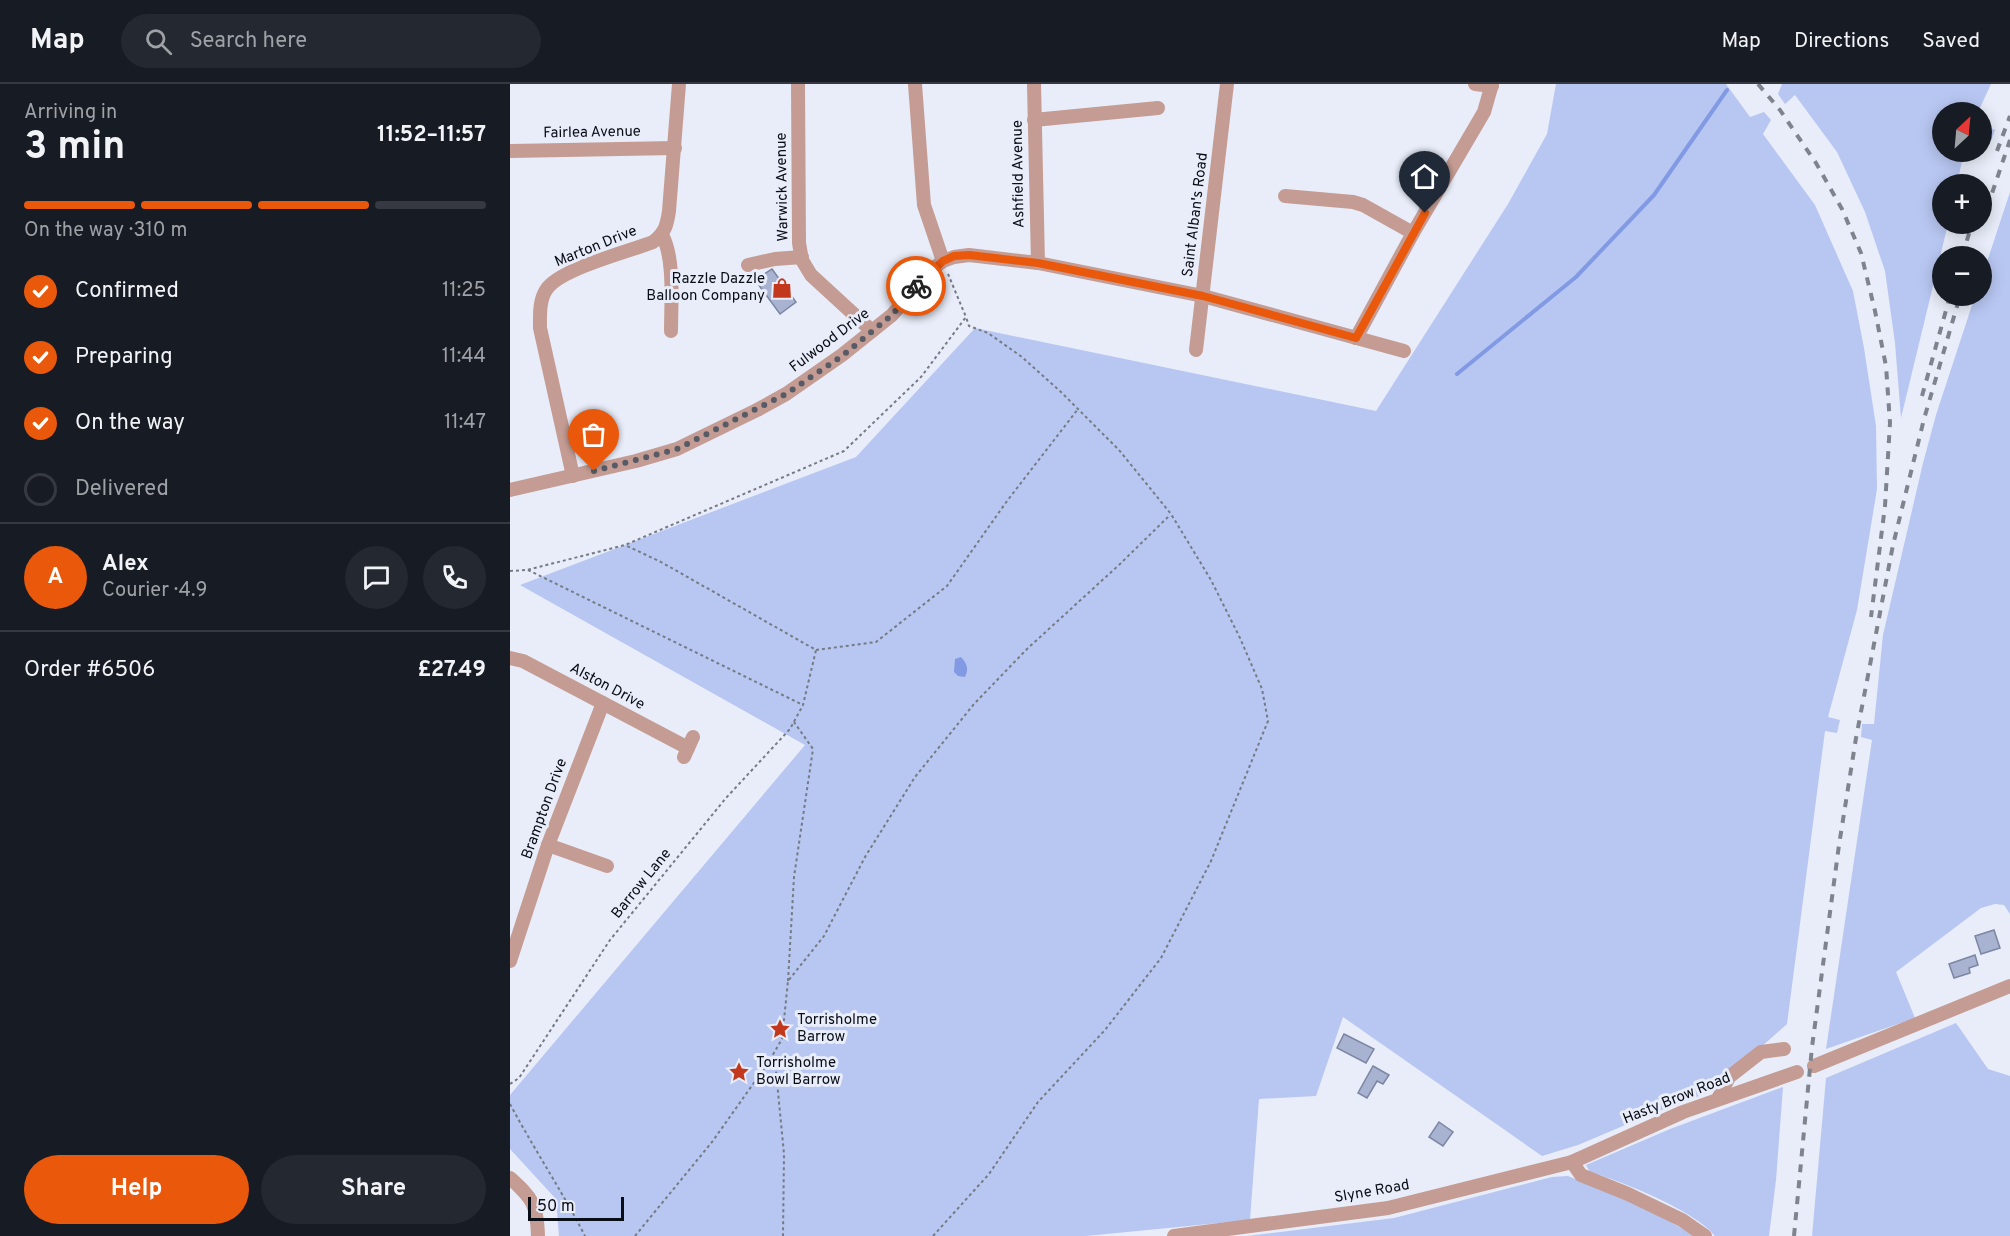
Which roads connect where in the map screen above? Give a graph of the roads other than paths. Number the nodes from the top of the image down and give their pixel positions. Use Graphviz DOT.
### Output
graph roads {
  1 [pos="679,84"];
  2 [pos="798,84"];
  3 [pos="915,84"];
  4 [pos="1034,84"];
  5 [pos="1227,84"];
  6 [pos="1475,84"];
  7 [pos="1492,85"];
  8 [pos="1158,108"];
  9 [pos="1034,120"];
  10 [pos="675,148"];
  11 [pos="510,151"];
  12 [pos="1286,196"];
  13 [pos="1413,233"];
  14 [pos="662,235"];
  15 [pos="802,257"];
  16 [pos="943,261"];
  17 [pos="1038,263"];
  18 [pos="748,265"];
  19 [pos="1203,296"];
  20 [pos="671,331"];
  21 [pos="872,332"];
  22 [pos="1356,338"];
  23 [pos="1196,350"];
  24 [pos="1404,351"];
  25 [pos="573,476"];
  26 [pos="510,490"];
  27 [pos="510,658"];
  28 [pos="603,703"];
  29 [pos="688,747"];
  30 [pos="548,845"];
  31 [pos="607,866"];
  32 [pos="510,961"];
  33 [pos="2010,986"];
  34 [pos="1784,1049"];
  35 [pos="1814,1066"];
  36 [pos="1797,1072"];
  37 [pos="1718,1100"];
  38 [pos="1572,1162"];
  39 [pos="510,1178"];
  40 [pos="538,1236"];
  41 [pos="1174,1236"];
  42 [pos="1705,1236"];
  1 -- 10 [label="street"];
  2 -- 15 [label="street, Warwick Avenue"];
  3 -- 16 [label="street"];
  4 -- 9 [label="street, Ashfield Avenue"];
  5 -- 19 [label="street, Saint Alban's Road"];
  6 -- 7 [label="street"];
  7 -- 13 [label="street"];
  8 -- 9 [label="street"];
  9 -- 17 [label="street, Ashfield Avenue"];
  10 -- 11 [label="street, Fairlea Avenue"];
  10 -- 14 [label="street"];
  12 -- 13 [label="street"];
  13 -- 22 [label="street"];
  14 -- 20 [label="street"];
  14 -- 25 [label="street, Marton Drive"];
  15 -- 18 [label="street"];
  15 -- 21 [label="street, Warwick Avenue"];
  16 -- 17 [label="street"];
  16 -- 21 [label="street, Fulwood Drive"];
  17 -- 19 [label="street"];
  19 -- 22 [label="street"];
  19 -- 23 [label="street, Saint Alban's Road"];
  21 -- 25 [label="street, Fulwood Drive"];
  22 -- 24 [label="street"];
  25 -- 26 [label="street, Fulwood Drive"];
  27 -- 28 [label="street, Alston Drive"];
  28 -- 29 [label="street, Alston Drive"];
  28 -- 30 [label="street, Brampton Drive"];
  30 -- 31 [label="street"];
  30 -- 32 [label="street, Brampton Drive"];
  33 -- 35 [label="street"];
  34 -- 37 [label="street"];
  36 -- 37 [label="street, Hasty Brow Road"];
  37 -- 38 [label="street, Hasty Brow Road"];
  38 -- 41 [label="street, Slyne Road"];
  38 -- 42 [label="street"];
  39 -- 40 [label="street"];
}
